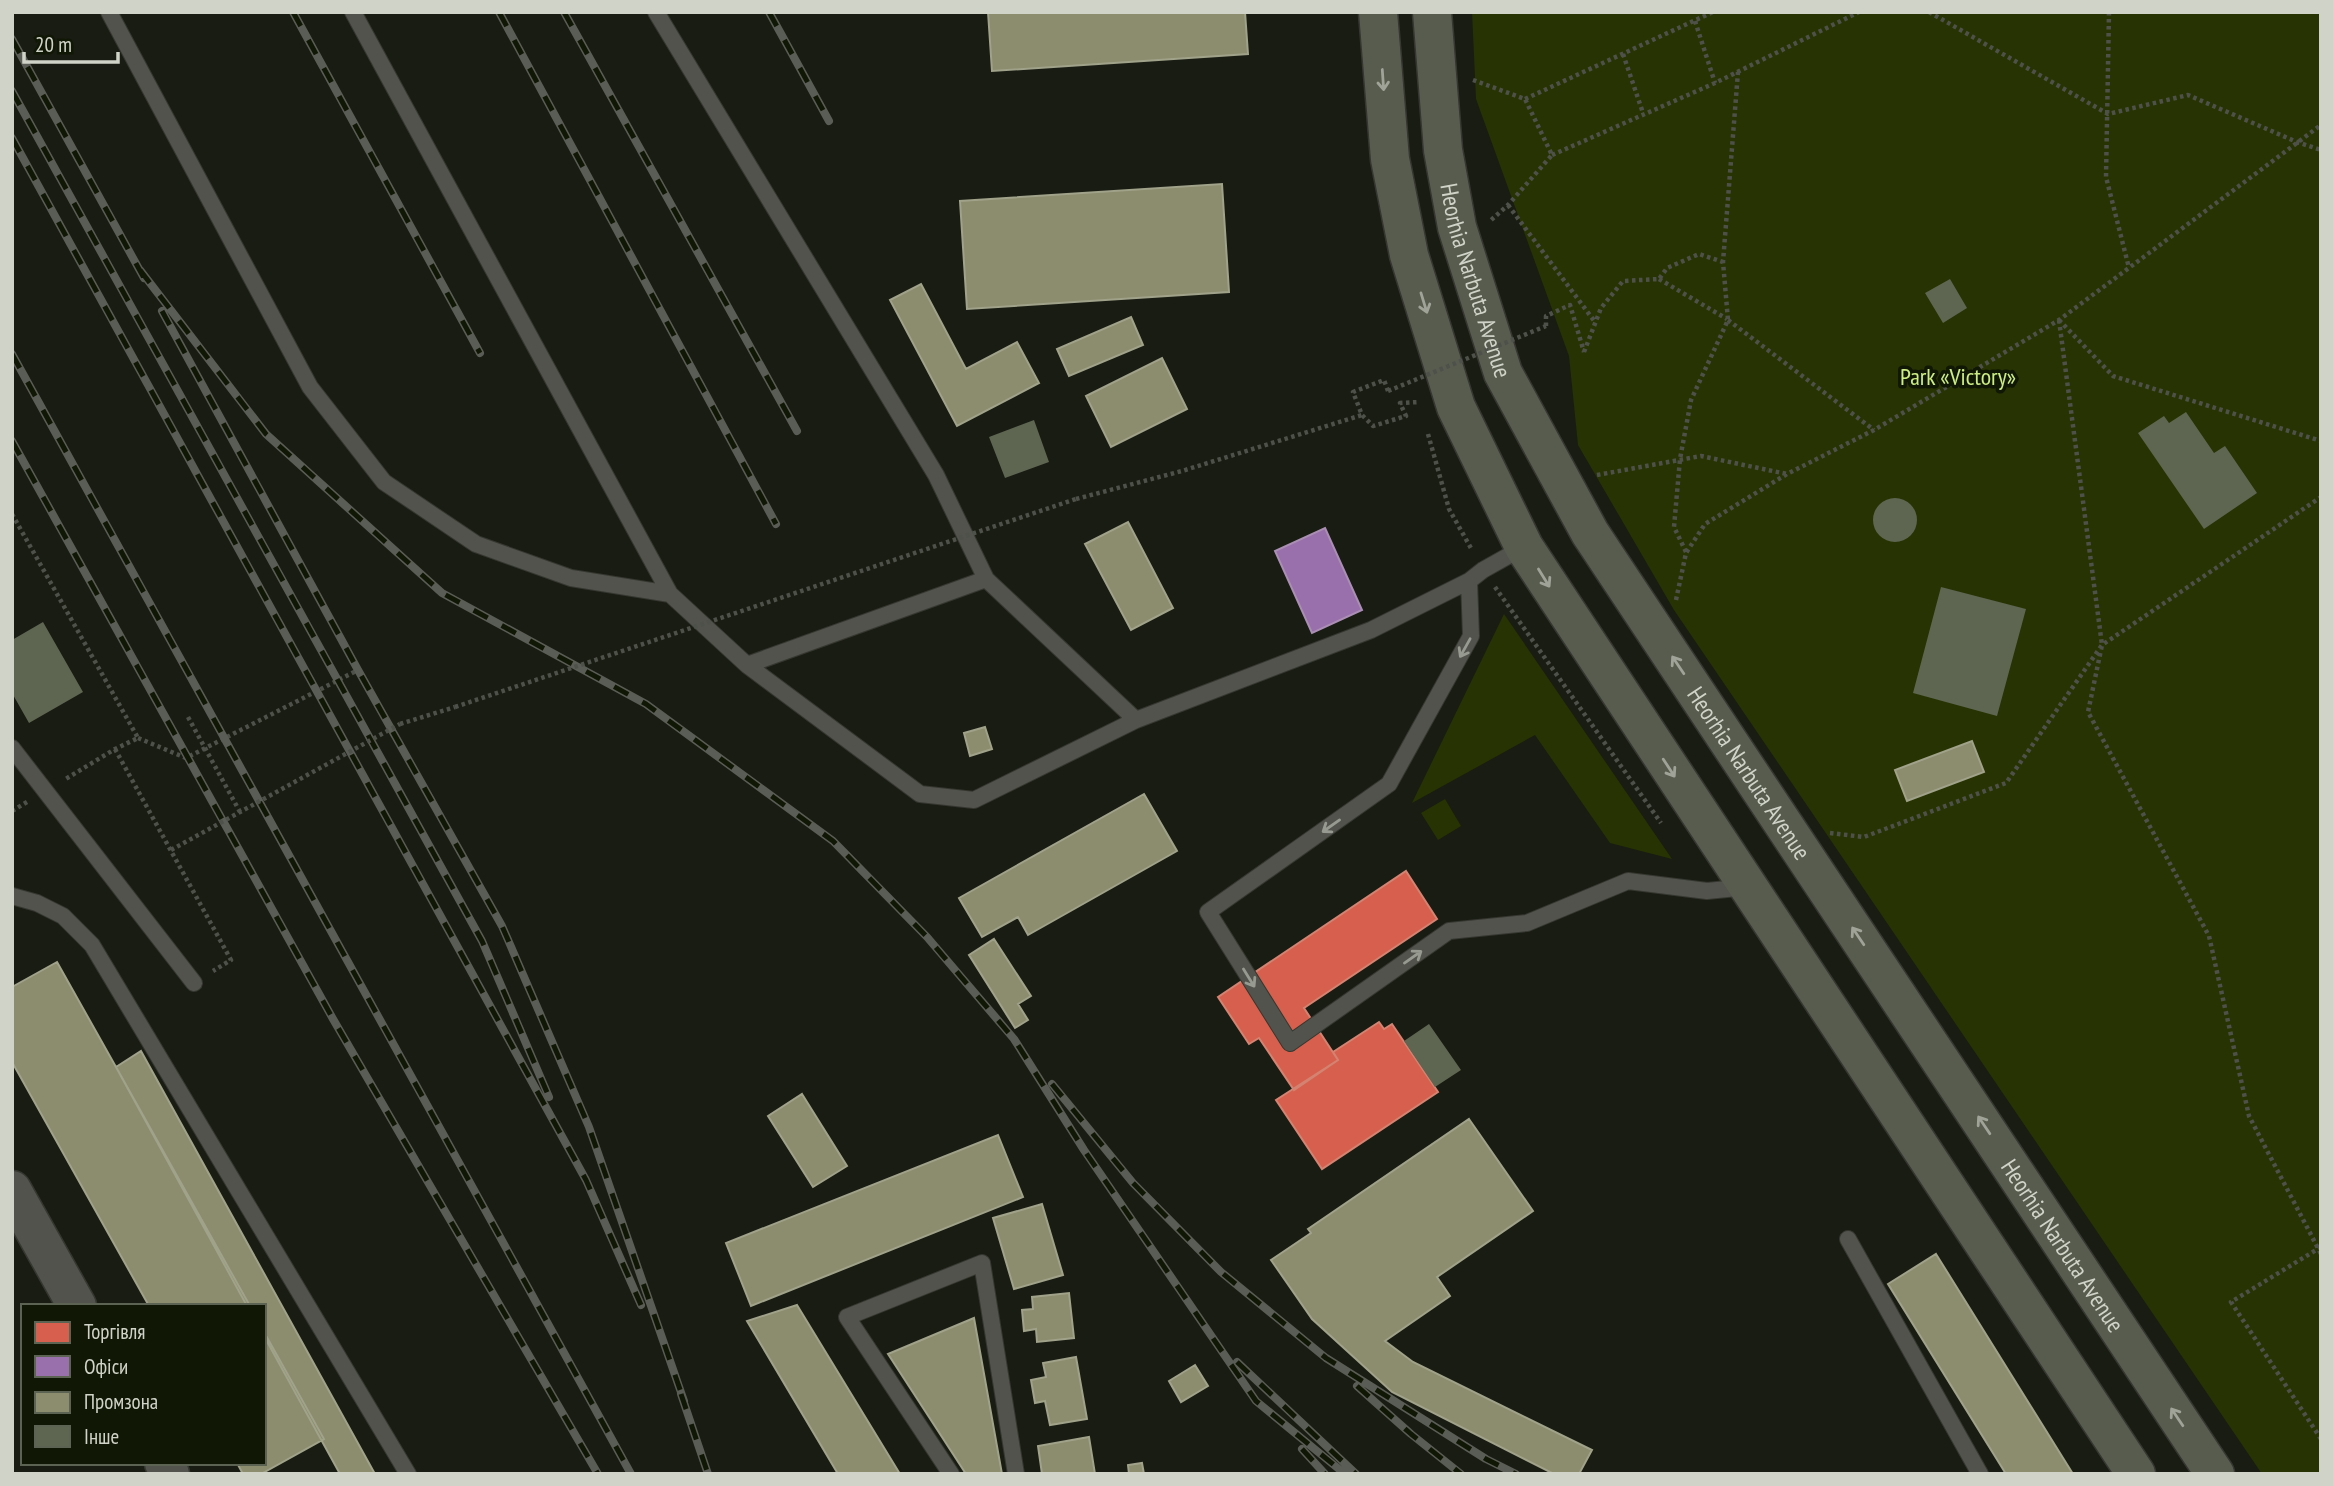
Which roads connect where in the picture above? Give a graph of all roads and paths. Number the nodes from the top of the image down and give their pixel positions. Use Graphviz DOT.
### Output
graph roads {
  1 [pos="109,12"];
  2 [pos="353,12"];
  3 [pos="656,12"];
  4 [pos="1378,12"];
  5 [pos="1432,12"];
  6 [pos="1713,12"];
  7 [pos="1859,12"];
  8 [pos="1929,12"];
  9 [pos="2109,12"];
  10 [pos="1695,22"];
  11 [pos="1623,54"];
  12 [pos="1738,72"];
  13 [pos="1469,79"];
  14 [pos="1715,83"];
  15 [pos="1525,99"];
  16 [pos="1643,113"];
  17 [pos="2108,114"];
  18 [pos="2321,125"];
  19 [pos="2297,142"];
  20 [pos="2321,150"];
  21 [pos="1552,155"];
  22 [pos="1508,205"];
  23 [pos="1481,229"];
  24 [pos="1723,262"];
  25 [pos="2129,268"];
  26 [pos="1659,279"];
  27 [pos="1728,320"];
  28 [pos="2059,320"];
  29 [pos="1595,322"];
  30 [pos="1400,404"];
  31 [pos="1362,415"];
  32 [pos="1874,430"];
  33 [pos="2321,441"];
  34 [pos="1680,459"];
  35 [pos="1787,474"];
  36 [pos="1594,475"];
  37 [pos="2321,497"];
  38 [pos="12,514"];
  39 [pos="1524,547"];
  40 [pos="1686,553"];
  41 [pos="986,579"];
  42 [pos="1469,581"];
  43 [pos="670,594"];
  44 [pos="1674,610"];
  45 [pos="2102,645"];
  46 [pos="747,665"];
  47 [pos="358,670"];
  48 [pos="188,718"];
  49 [pos="1136,720"];
  50 [pos="138,738"];
  51 [pos="12,748"];
  52 [pos="204,749"];
  53 [pos="240,812"];
  54 [pos="1826,832"];
  55 [pos="171,850"];
  56 [pos="1747,887"];
  57 [pos="12,897"];
  58 [pos="231,960"];
  59 [pos="194,983"];
  60 [pos="12,1189"];
  61 [pos="1848,1239"];
  62 [pos="2321,1240"];
  63 [pos="2320,1250"];
  64 [pos="76,1304"];
  65 [pos="2321,1439"];
  66 [pos="408,1474"];
  67 [pos="951,1474"];
  68 [pos="1016,1474"];
  69 [pos="1980,1474"];
  70 [pos="2136,1474"];
  71 [pos="2215,1474"];
  1 -- 43 [label="lane"];
  2 -- 43 [label="lane"];
  3 -- 41 [label="lane"];
  4 -- 39 [label="main road, one-way"];
  71 -- 5 [label="main road, Heorhia Narbuta Avenue, one-way"];
  6 -- 10 [label="path"];
  7 -- 12 [label="path"];
  8 -- 17 [label="path"];
  9 -- 17 [label="path"];
  10 -- 11 [label="path"];
  10 -- 14 [label="path"];
  11 -- 15 [label="path"];
  11 -- 16 [label="path"];
  12 -- 14 [label="path"];
  12 -- 24 [label="path"];
  13 -- 15 [label="path"];
  14 -- 16 [label="path"];
  15 -- 21 [label="path"];
  16 -- 21 [label="path"];
  17 -- 19 [label="path"];
  17 -- 25 [label="path"];
  18 -- 19 [label="path"];
  19 -- 20 [label="path"];
  19 -- 25 [label="path"];
  21 -- 22 [label="path"];
  22 -- 23 [label="path"];
  22 -- 29 [label="path"];
  24 -- 26 [label="path"];
  24 -- 27 [label="path"];
  25 -- 28 [label="path"];
  26 -- 27 [label="path"];
  26 -- 29 [label="path"];
  27 -- 32 [label="path"];
  27 -- 34 [label="path"];
  28 -- 32 [label="path"];
  28 -- 33 [label="path"];
  28 -- 45 [label="path"];
  29 -- 31 [label="path, bridge"];
  30 -- 31 [label="path"];
  31 -- 53 [label="path, bridge"];
  32 -- 35 [label="path"];
  34 -- 35 [label="path"];
  34 -- 36 [label="path"];
  34 -- 40 [label="path"];
  35 -- 40 [label="path"];
  37 -- 45 [label="path"];
  38 -- 50 [label="path"];
  39 -- 42 [label="lane"];
  39 -- 56 [label="main road, one-way"];
  40 -- 44 [label="path"];
  41 -- 46 [label="lane"];
  41 -- 49 [label="lane"];
  42 -- 49 [label="lane"];
  42 -- 56 [label="lane, one-way"];
  43 -- 46 [label="lane"];
  45 -- 54 [label="path"];
  45 -- 63 [label="path"];
  46 -- 49 [label="lane"];
  47 -- 52 [label="path"];
  48 -- 52 [label="path"];
  50 -- 52 [label="path"];
  50 -- 55 [label="path"];
  51 -- 59 [label="lane"];
  52 -- 53 [label="path"];
  53 -- 55 [label="path, bridge"];
  55 -- 58 [label="path"];
  56 -- 70 [label="main road"];
  57 -- 66 [label="lane"];
  60 -- 64 [label="street"];
  61 -- 69 [label="lane"];
  62 -- 63 [label="path"];
  63 -- 65 [label="path"];
  67 -- 68 [label="lane"];
}
